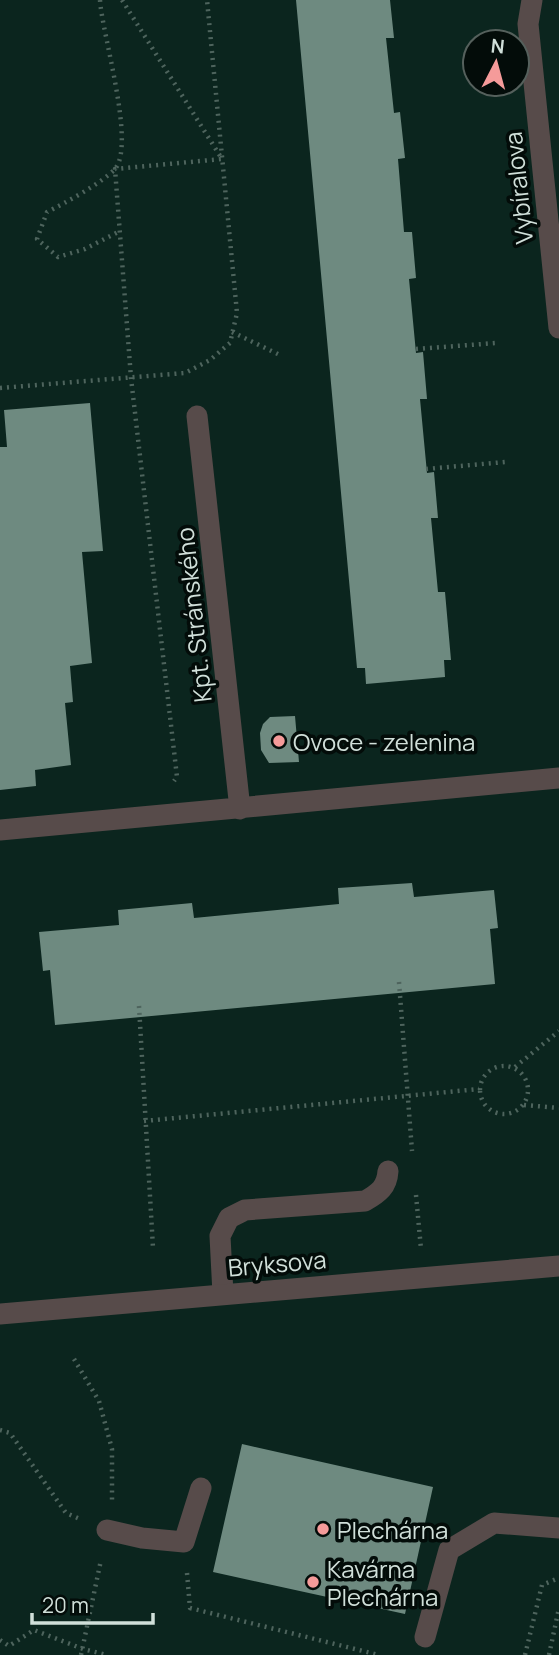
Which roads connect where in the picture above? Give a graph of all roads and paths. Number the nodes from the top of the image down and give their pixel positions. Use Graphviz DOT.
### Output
graph roads {
  1 [pos="100,0"];
  2 [pos="122,0"];
  3 [pos="207,0"];
  4 [pos="531,0"];
  5 [pos="222,159"];
  6 [pos="115,169"];
  7 [pos="120,231"];
  8 [pos="559,328"];
  9 [pos="232,332"];
  10 [pos="496,343"];
  11 [pos="416,349"];
  12 [pos="282,356"];
  13 [pos="131,378"];
  14 [pos="0,388"];
  15 [pos="197,416"];
  16 [pos="505,462"];
  17 [pos="426,468"];
  18 [pos="559,778"];
  19 [pos="240,809"];
  20 [pos="169,814"];
  21 [pos="0,830"];
  22 [pos="399,982"];
  23 [pos="139,1006"];
  24 [pos="559,1031"];
  25 [pos="515,1067"];
  26 [pos="479,1089"];
  27 [pos="407,1097"];
  28 [pos="524,1105"];
  29 [pos="559,1108"];
  30 [pos="144,1121"];
  31 [pos="388,1171"];
  32 [pos="153,1248"];
  33 [pos="559,1266"];
  34 [pos="223,1294"];
  35 [pos="0,1314"];
  36 [pos="0,1430"];
  37 [pos="201,1488"];
  38 [pos="559,1528"];
  39 [pos="107,1530"];
  40 [pos="184,1542"];
  41 [pos="559,1578"];
  42 [pos="559,1608"];
  43 [pos="425,1637"];
  44 [pos="0,1640"];
  45 [pos="372,1654"];
  46 [pos="107,1655"];
  47 [pos="380,1655"];
  48 [pos="525,1655"];
  49 [pos="549,1655"];
  1 -- 6 [label="path"];
  2 -- 5 [label="path"];
  3 -- 5 [label="path"];
  4 -- 8 [label="street, Vybíralova"];
  5 -- 6 [label="path"];
  5 -- 9 [label="path"];
  6 -- 7 [label="path"];
  6 -- 7 [label="path"];
  7 -- 13 [label="path"];
  9 -- 12 [label="path"];
  9 -- 13 [label="path"];
  10 -- 11 [label="path"];
  13 -- 14 [label="path"];
  13 -- 20 [label="path"];
  15 -- 19 [label="street, Kpt. Stránského"];
  16 -- 17 [label="path"];
  18 -- 19 [label="street"];
  19 -- 20 [label="street"];
  20 -- 21 [label="street"];
  22 -- 27 [label="path"];
  23 -- 30 [label="path"];
  24 -- 25 [label="path"];
  25 -- 26 [label="path"];
  25 -- 28 [label="path"];
  26 -- 27 [label="path"];
  26 -- 28 [label="path"];
  27 -- 30 [label="path"];
  28 -- 29 [label="path"];
  30 -- 32 [label="path"];
  31 -- 34 [label="street"];
  33 -- 34 [label="street, Bryksova"];
  34 -- 35 [label="street, Bryksova"];
  36 -- 39 [label="path"];
  37 -- 40 [label="street"];
  38 -- 43 [label="street"];
  39 -- 40 [label="street"];
  40 -- 45 [label="path"];
  41 -- 48 [label="path"];
  42 -- 49 [label="path"];
  44 -- 46 [label="path"];
  45 -- 47 [label="path"];
}
